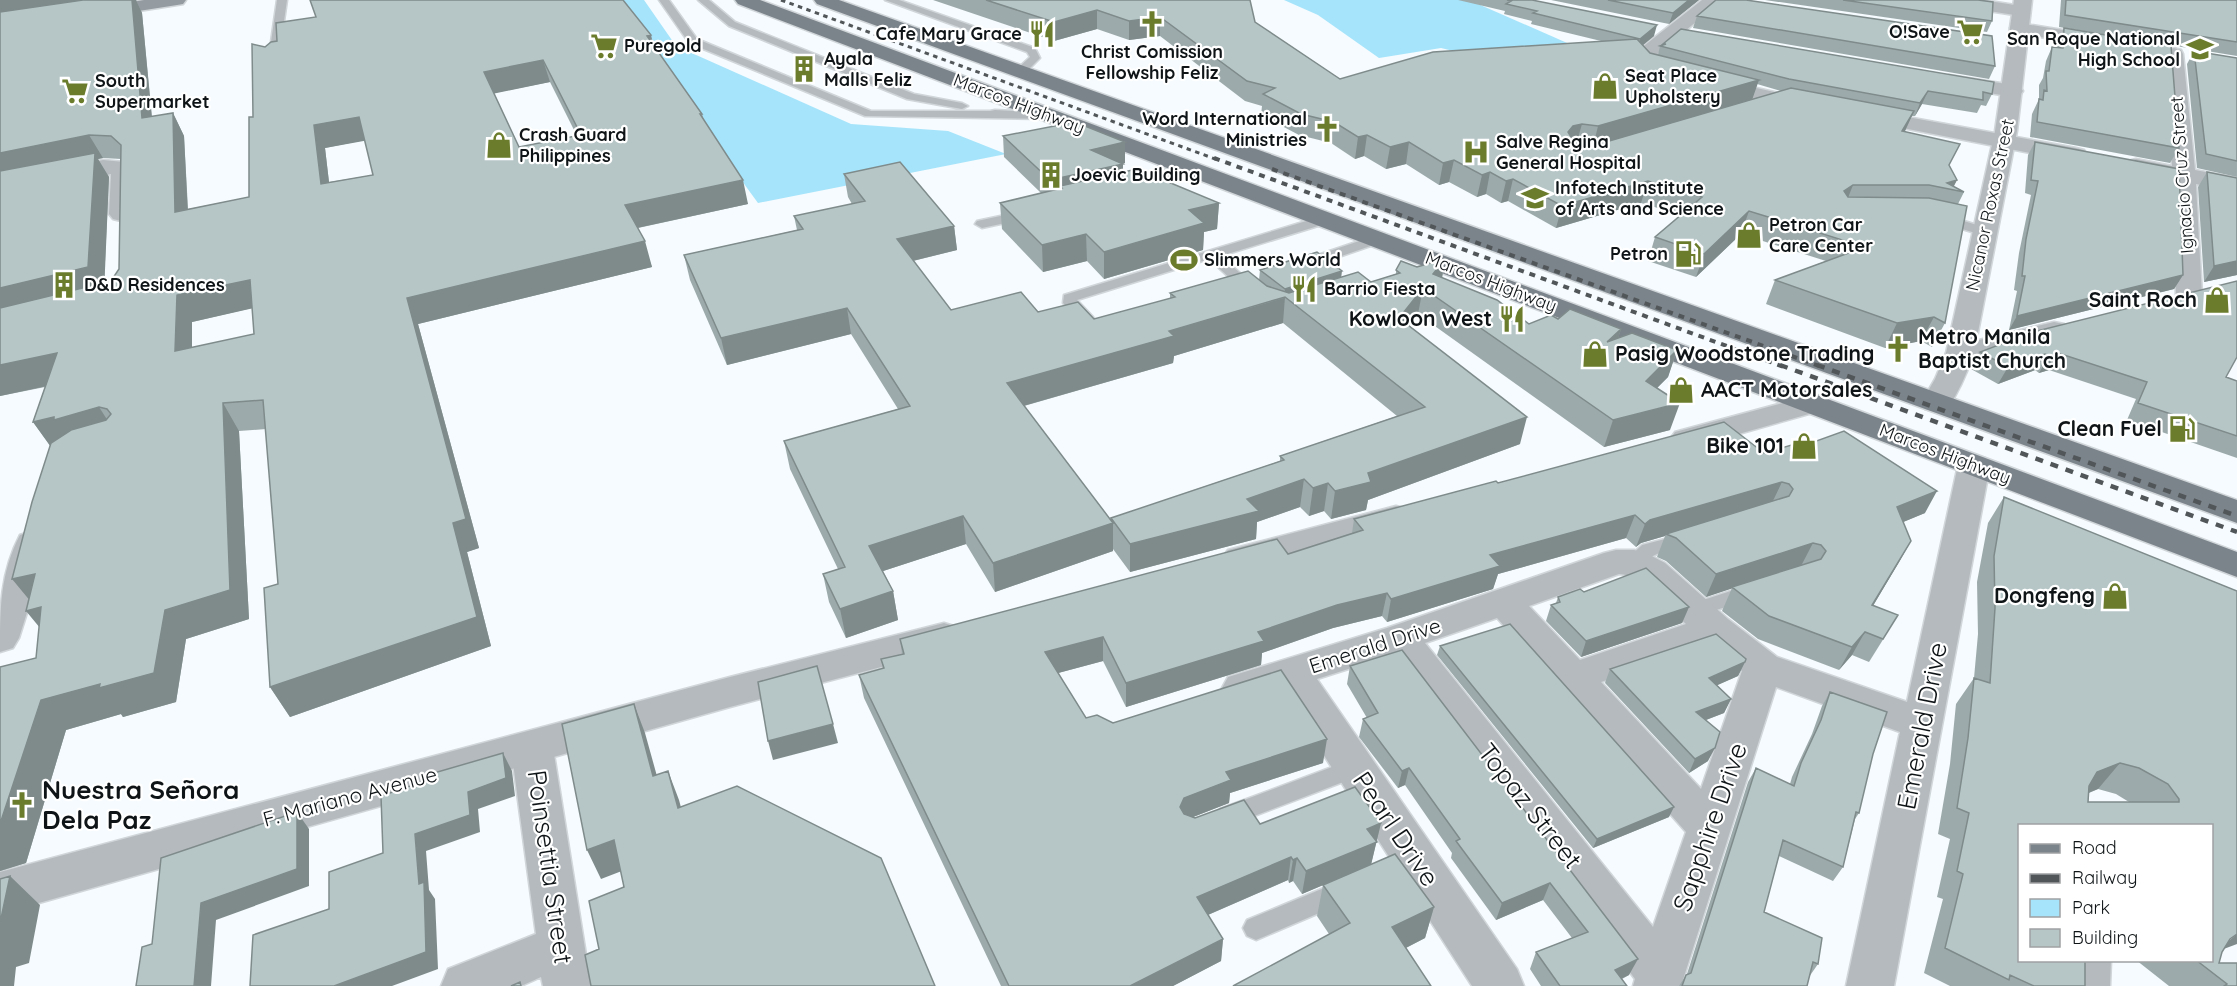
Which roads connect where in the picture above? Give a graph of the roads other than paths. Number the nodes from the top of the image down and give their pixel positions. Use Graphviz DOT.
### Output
graph roads {
  1 [pos="177,0"];
  2 [pos="282,0"];
  3 [pos="664,0"];
  4 [pos="703,0"];
  5 [pos="744,0"];
  6 [pos="823,0"];
  7 [pos="890,0"];
  8 [pos="1950,0"];
  9 [pos="1718,1"];
  10 [pos="83,15"];
  11 [pos="885,22"];
  12 [pos="2015,25"];
  13 [pos="1650,28"];
  14 [pos="1671,33"];
  15 [pos="843,37"];
  16 [pos="1694,37"];
  17 [pos="2129,47"];
  18 [pos="2173,54"];
  19 [pos="273,63"];
  20 [pos="1021,70"];
  21 [pos="1933,78"];
  22 [pos="2013,91"];
  23 [pos="1783,100"];
  24 [pos="1740,114"];
  25 [pos="1007,115"];
  26 [pos="1053,116"];
  27 [pos="2004,141"];
  28 [pos="2094,158"];
  29 [pos="2116,162"];
  30 [pos="1182,165"];
  31 [pos="2184,175"];
  32 [pos="2237,185"];
  33 [pos="0,189"];
  34 [pos="1158,195"];
  35 [pos="1037,212"];
  36 [pos="1928,216"];
  37 [pos="1326,219"];
  38 [pos="1436,222"];
  39 [pos="982,224"];
  40 [pos="1985,232"];
  41 [pos="1473,236"];
  42 [pos="120,238"];
  43 [pos="1377,239"];
  44 [pos="1402,248"];
  45 [pos="1211,254"];
  46 [pos="1426,266"];
  47 [pos="1287,269"];
  48 [pos="2218,289"];
  49 [pos="1266,303"];
  50 [pos="1105,321"];
  51 [pos="2074,325"];
  52 [pos="1960,353"];
  53 [pos="1812,404"];
  54 [pos="1936,404"];
  55 [pos="1655,448"];
  56 [pos="1974,465"];
  57 [pos="1424,509"];
  58 [pos="2237,512"];
  59 [pos="40,517"];
  60 [pos="1705,533"];
  61 [pos="1634,562"];
  62 [pos="2237,565"];
  63 [pos="1204,568"];
  64 [pos="1770,585"];
  65 [pos="1505,603"];
  66 [pos="1705,619"];
  67 [pos="973,629"];
  68 [pos="0,638"];
  69 [pos="1400,638"];
  70 [pos="1763,667"];
  71 [pos="1291,672"];
  72 [pos="1572,677"];
  73 [pos="1214,697"];
  74 [pos="1922,723"];
  75 [pos="532,748"];
  76 [pos="1356,768"];
  77 [pos="1203,825"];
  78 [pos="1710,828"];
  79 [pos="1364,882"];
  80 [pos="0,893"];
  81 [pos="1256,928"];
  82 [pos="2087,962"];
  83 [pos="565,966"];
  84 [pos="1659,980"];
  85 [pos="465,986"];
  86 [pos="1500,986"];
  87 [pos="1870,986"];
  88 [pos="2086,986"];
  1 -- 10 [label="main road"];
  2 -- 19 [label="lane"];
  3 -- 25 [label="lane"];
  4 -- 25 [label="lane"];
  5 -- 15 [label="main road, Marcos Highway"];
  6 -- 11 [label="main road, Marcos Highway"];
  7 -- 20 [label="lane"];
  8 -- 12 [label="street"];
  9 -- 14 [label="street"];
  11 -- 15 [label="main road"];
  11 -- 20 [label="main road, Marcos Highway"];
  12 -- 17 [label="street"];
  12 -- 22 [label="street, Nicanor Roxas Street"];
  13 -- 14 [label="street"];
  14 -- 16 [label="street"];
  14 -- 23 [label="street"];
  15 -- 26 [label="main road, Marcos Highway"];
  18 -- 31 [label="street, Ignacio Cruz Street"];
  20 -- 38 [label="main road, Marcos Highway"];
  21 -- 22 [label="street"];
  22 -- 27 [label="street, Nicanor Roxas Street"];
  23 -- 24 [label="street"];
  23 -- 27 [label="street"];
  25 -- 26 [label="lane"];
  26 -- 30 [label="main road, Marcos Highway"];
  27 -- 28 [label="street"];
  27 -- 40 [label="street, Nicanor Roxas Street"];
  29 -- 31 [label="street"];
  30 -- 34 [label="lane"];
  30 -- 37 [label="main road, Marcos Highway"];
  31 -- 32 [label="street"];
  31 -- 48 [label="street, Ignacio Cruz Street"];
  33 -- 42 [label="street"];
  35 -- 39 [label="lane"];
  36 -- 40 [label="lane"];
  37 -- 43 [label="main road, Marcos Highway"];
  37 -- 45 [label="lane"];
  38 -- 41 [label="main road, Marcos Highway"];
  38 -- 44 [label="main road"];
  40 -- 52 [label="street, Nicanor Roxas Street"];
  41 -- 46 [label="main road"];
  41 -- 54 [label="main road, Marcos Highway"];
  43 -- 44 [label="main road, Marcos Highway"];
  43 -- 47 [label="lane"];
  44 -- 46 [label="main road, Marcos Highway"];
  45 -- 49 [label="lane"];
  45 -- 50 [label="lane"];
  46 -- 53 [label="main road, Marcos Highway"];
  51 -- 52 [label="street"];
  52 -- 54 [label="street, Nicanor Roxas Street"];
  53 -- 55 [label="street"];
  53 -- 56 [label="main road, Marcos Highway"];
  54 -- 58 [label="main road, Marcos Highway"];
  56 -- 62 [label="main road, Marcos Highway"];
  56 -- 74 [label="street, Emerald Drive"];
  57 -- 63 [label="street"];
  59 -- 68 [label="street"];
  60 -- 61 [label="lane"];
  61 -- 65 [label="street, Emerald Drive"];
  61 -- 66 [label="street"];
  64 -- 66 [label="lane"];
  65 -- 69 [label="street, Emerald Drive"];
  65 -- 72 [label="street"];
  66 -- 70 [label="street"];
  66 -- 72 [label="street"];
  67 -- 75 [label="street, F. Mariano Avenue"];
  69 -- 71 [label="street, Emerald Drive"];
  69 -- 84 [label="street, Topaz Street"];
  70 -- 74 [label="street"];
  70 -- 78 [label="street, Sapphire Drive"];
  71 -- 73 [label="street, Emerald Drive"];
  71 -- 76 [label="street, Pearl Drive"];
  72 -- 78 [label="street"];
  74 -- 87 [label="street, Emerald Drive"];
  75 -- 80 [label="street, F. Mariano Avenue"];
  75 -- 83 [label="street, Poinsettia Street"];
  76 -- 77 [label="lane"];
  76 -- 86 [label="street, Pearl Drive"];
  78 -- 84 [label="street, Sapphire Drive"];
  79 -- 81 [label="lane"];
  82 -- 88 [label="street"];
  83 -- 85 [label="street"];
}
